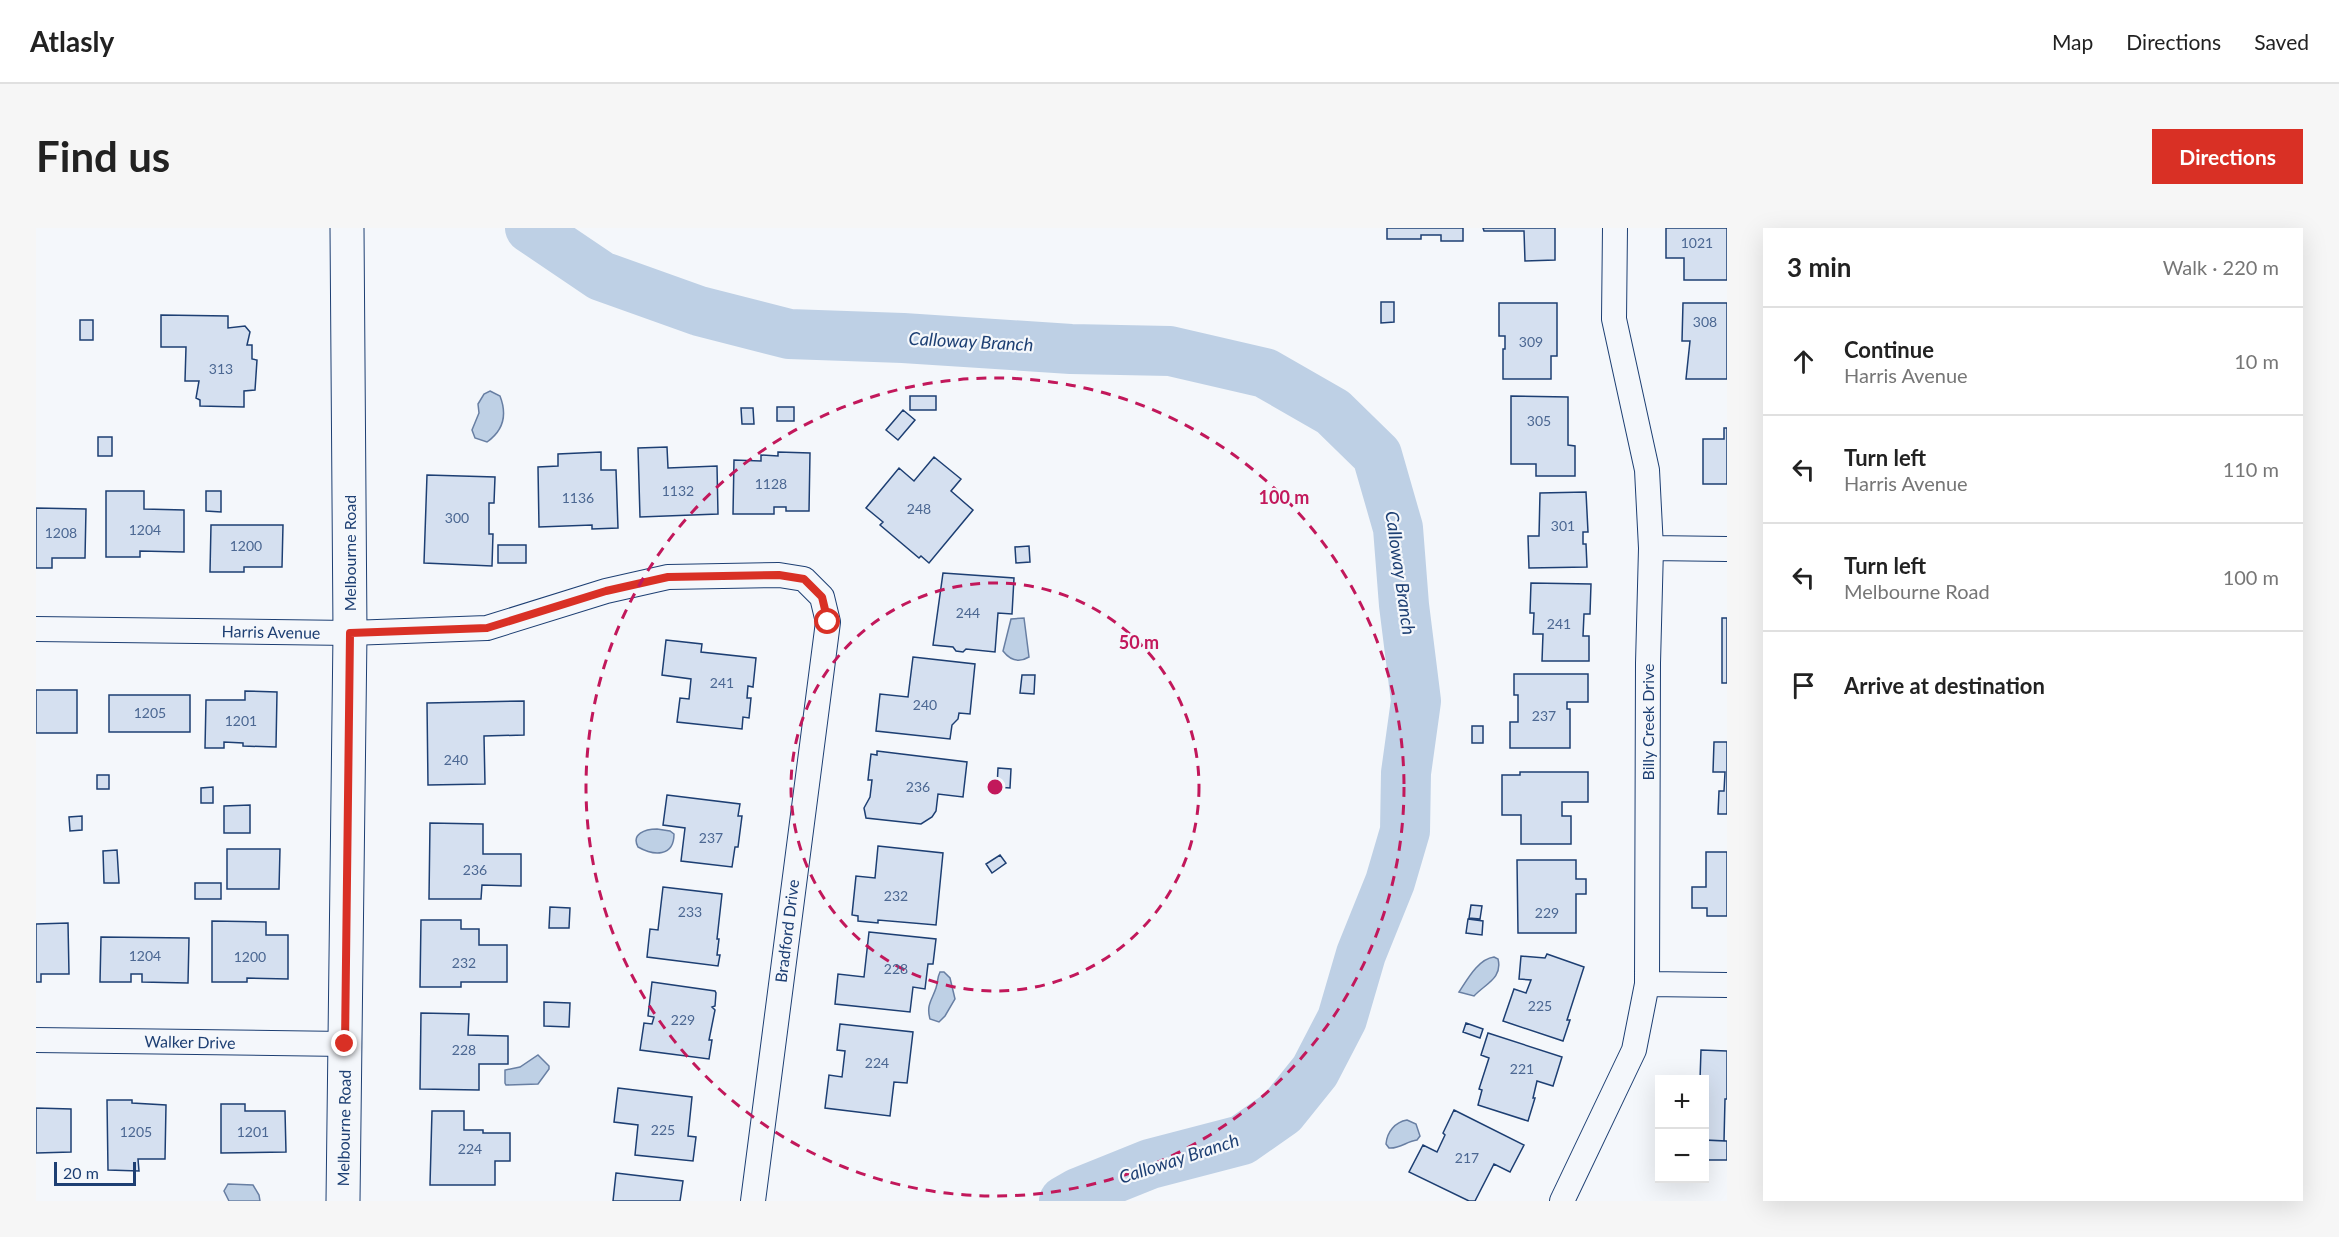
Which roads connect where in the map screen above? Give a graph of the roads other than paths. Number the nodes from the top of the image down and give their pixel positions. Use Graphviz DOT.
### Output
graph roads {
  1 [pos="1615,228"];
  2 [pos="347,230"];
  3 [pos="1651,548"];
  4 [pos="1727,549"];
  5 [pos="36,629"];
  6 [pos="350,633"];
  7 [pos="822,662"];
  8 [pos="1647,984"];
  9 [pos="1727,985"];
  10 [pos="36,1041"];
  11 [pos="345,1044"];
  12 [pos="343,1201"];
  13 [pos="753,1201"];
  14 [pos="1562,1201"];
  1 -- 3 [label="street, Billy Creek Drive"];
  2 -- 6 [label="street, Melbourne Road"];
  3 -- 4 [label="street"];
  3 -- 8 [label="street, Billy Creek Drive"];
  5 -- 6 [label="street, Harris Avenue"];
  6 -- 7 [label="street, Harris Avenue"];
  6 -- 11 [label="street, Melbourne Road"];
  7 -- 13 [label="street, Bradford Drive"];
  8 -- 9 [label="street"];
  8 -- 14 [label="street, Billy Creek Drive"];
  10 -- 11 [label="street, Walker Drive"];
  11 -- 12 [label="street, Melbourne Road"];
}
